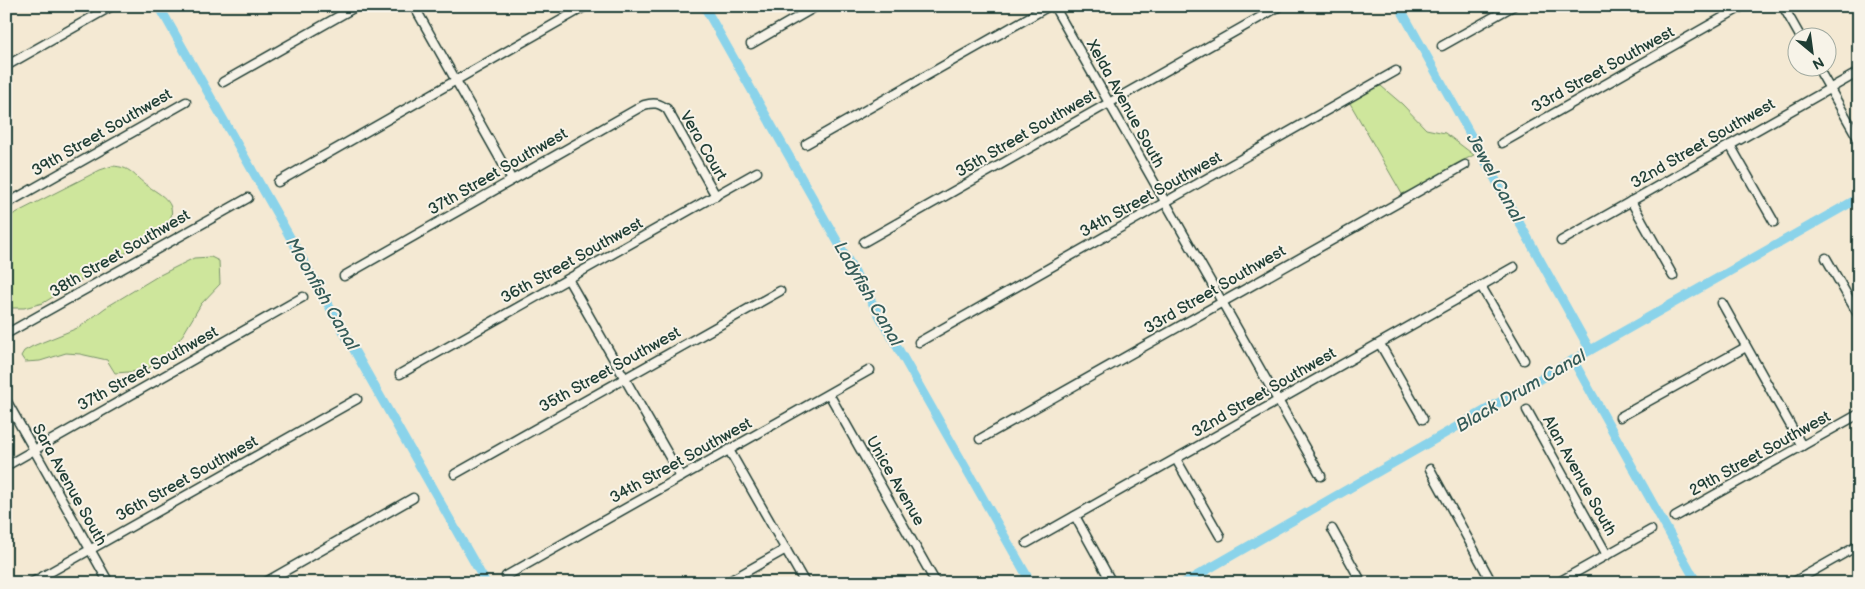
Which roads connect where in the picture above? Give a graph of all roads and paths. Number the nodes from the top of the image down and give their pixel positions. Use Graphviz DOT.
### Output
graph roads {
  1 [pos="112,6"];
  2 [pos="357,6"];
  3 [pos="414,6"];
  4 [pos="586,6"];
  5 [pos="817,6"];
  6 [pos="1049,6"];
  7 [pos="1054,6"];
  8 [pos="1280,6"];
  9 [pos="1513,6"];
  10 [pos="1743,6"];
  11 [pos="1783,6"];
  12 [pos="1795,28"];
  13 [pos="751,44"];
  14 [pos="1442,46"];
  15 [pos="6,66"];
  16 [pos="1396,71"];
  17 [pos="1859,72"];
  18 [pos="1823,78"];
  19 [pos="456,80"];
  20 [pos="222,82"];
  21 [pos="1829,89"];
  22 [pos="186,102"];
  23 [pos="1109,103"];
  24 [pos="667,109"];
  25 [pos="1859,140"];
  26 [pos="1502,143"];
  27 [pos="806,144"];
  28 [pos="1730,145"];
  29 [pos="1465,165"];
  30 [pos="757,172"];
  31 [pos="512,180"];
  32 [pos="278,182"];
  33 [pos="716,196"];
  34 [pos="248,198"];
  35 [pos="1631,201"];
  36 [pos="1165,203"];
  37 [pos="6,204"];
  38 [pos="1774,222"];
  39 [pos="1561,241"];
  40 [pos="864,242"];
  41 [pos="1826,258"];
  42 [pos="1514,268"];
  43 [pos="344,276"];
  44 [pos="1673,276"];
  45 [pos="568,279"];
  46 [pos="1481,286"];
  47 [pos="780,291"];
  48 [pos="303,297"];
  49 [pos="1222,302"];
  50 [pos="1722,303"];
  51 [pos="1859,316"];
  52 [pos="6,334"];
  53 [pos="919,342"];
  54 [pos="1380,344"];
  55 [pos="1746,348"];
  56 [pos="1524,360"];
  57 [pos="870,370"];
  58 [pos="400,374"];
  59 [pos="624,378"];
  60 [pos="829,394"];
  61 [pos="357,399"];
  62 [pos="6,400"];
  63 [pos="1278,401"];
  64 [pos="1527,410"];
  65 [pos="1859,414"];
  66 [pos="1620,417"];
  67 [pos="1424,419"];
  68 [pos="980,439"];
  69 [pos="1802,446"];
  70 [pos="34,450"];
  71 [pos="729,450"];
  72 [pos="1176,459"];
  73 [pos="6,466"];
  74 [pos="1430,469"];
  75 [pos="455,474"];
  76 [pos="1321,476"];
  77 [pos="681,477"];
  78 [pos="413,498"];
  79 [pos="1075,516"];
  80 [pos="1675,517"];
  81 [pos="1332,529"];
  82 [pos="1651,530"];
  83 [pos="1220,536"];
  84 [pos="1027,543"];
  85 [pos="1859,545"];
  86 [pos="786,549"];
  87 [pos="90,550"];
  88 [pos="1607,555"];
  89 [pos="506,576"];
  90 [pos="31,583"];
  91 [pos="109,583"];
  92 [pos="264,583"];
  93 [pos="726,583"];
  94 [pos="805,583"];
  95 [pos="936,583"];
  96 [pos="1112,583"];
  97 [pos="1362,583"];
  98 [pos="1492,583"];
  99 [pos="1557,583"];
  100 [pos="1792,583"];
  1 -- 15 [label="street"];
  2 -- 20 [label="street"];
  3 -- 19 [label="street"];
  4 -- 19 [label="street"];
  5 -- 13 [label="street"];
  6 -- 27 [label="street"];
  7 -- 23 [label="street, Xelda Avenue South"];
  8 -- 23 [label="street, 35th Street Southwest"];
  9 -- 14 [label="street"];
  10 -- 26 [label="street, 33rd Street Southwest"];
  11 -- 12 [label="street"];
  16 -- 36 [label="street, 34th Street Southwest"];
  17 -- 21 [label="street, 32nd Street Southwest"];
  18 -- 21 [label="street"];
  19 -- 31 [label="street"];
  19 -- 32 [label="street"];
  21 -- 25 [label="street"];
  21 -- 28 [label="street, 32nd Street Southwest"];
  22 -- 37 [label="street, 39th Street Southwest"];
  23 -- 36 [label="street, Xelda Avenue South"];
  23 -- 40 [label="street, 35th Street Southwest"];
  24 -- 31 [label="street, 37th Street Southwest"];
  24 -- 33 [label="street, Vera Court"];
  28 -- 35 [label="street, 32nd Street Southwest"];
  28 -- 38 [label="street"];
  29 -- 49 [label="street, 33rd Street Southwest"];
  30 -- 33 [label="street, 36th Street Southwest"];
  31 -- 43 [label="street, 37th Street Southwest"];
  33 -- 45 [label="street, 36th Street Southwest"];
  34 -- 52 [label="street, 38th Street Southwest"];
  35 -- 39 [label="street, 32nd Street Southwest"];
  35 -- 44 [label="street"];
  36 -- 49 [label="street, Xelda Avenue South"];
  36 -- 53 [label="street, 34th Street Southwest"];
  41 -- 51 [label="street"];
  42 -- 46 [label="street, 32nd Street Southwest"];
  45 -- 58 [label="street, 36th Street Southwest"];
  45 -- 59 [label="street"];
  46 -- 54 [label="street, 32nd Street Southwest"];
  46 -- 56 [label="street"];
  47 -- 59 [label="street, 35th Street Southwest"];
  48 -- 70 [label="street, 37th Street Southwest"];
  49 -- 63 [label="street, Xelda Avenue South"];
  49 -- 68 [label="street, 33rd Street Southwest"];
  50 -- 55 [label="street"];
  54 -- 63 [label="street, 32nd Street Southwest"];
  54 -- 67 [label="street"];
  55 -- 66 [label="street"];
  55 -- 69 [label="street"];
  57 -- 60 [label="street, 34th Street Southwest"];
  59 -- 75 [label="street, 35th Street Southwest"];
  59 -- 77 [label="street"];
  60 -- 71 [label="street, 34th Street Southwest"];
  60 -- 95 [label="street, Unice Avenue"];
  61 -- 87 [label="street, 36th Street Southwest"];
  62 -- 70 [label="street, Sara Avenue South"];
  63 -- 72 [label="street, 32nd Street Southwest"];
  63 -- 76 [label="street, Xelda Avenue South"];
  64 -- 88 [label="street, Alan Avenue South"];
  65 -- 69 [label="street, 29th Street Southwest"];
  69 -- 80 [label="street, 29th Street Southwest"];
  70 -- 73 [label="street, 37th Street Southwest"];
  70 -- 87 [label="street, Sara Avenue South"];
  71 -- 77 [label="street, 34th Street Southwest"];
  71 -- 86 [label="street"];
  72 -- 79 [label="street, 32nd Street Southwest"];
  72 -- 83 [label="street"];
  74 -- 98 [label="street"];
  77 -- 89 [label="street, 34th Street Southwest"];
  78 -- 92 [label="street"];
  79 -- 84 [label="street, 32nd Street Southwest"];
  79 -- 96 [label="street"];
  81 -- 97 [label="street"];
  82 -- 88 [label="street"];
  85 -- 100 [label="street"];
  86 -- 93 [label="street"];
  86 -- 94 [label="street"];
  87 -- 90 [label="street, 36th Street Southwest"];
  87 -- 91 [label="street, Sara Avenue South"];
  88 -- 99 [label="street"];
}
